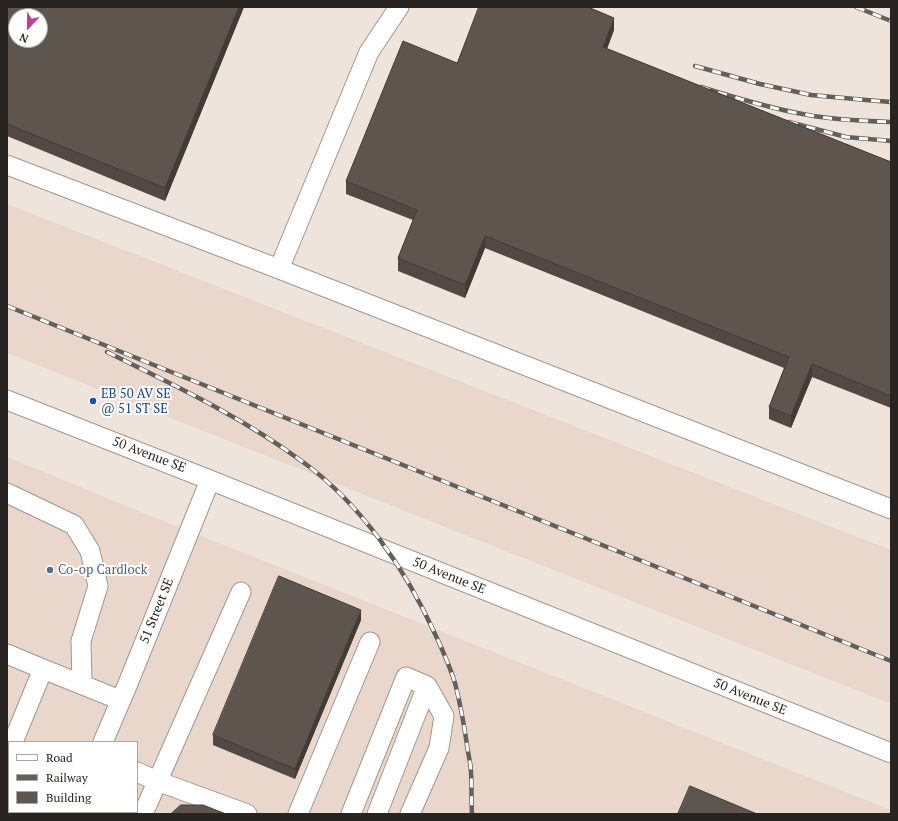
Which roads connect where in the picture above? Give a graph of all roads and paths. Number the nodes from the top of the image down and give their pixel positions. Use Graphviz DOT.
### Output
graph roads {
  1 [pos="399,7"];
  2 [pos="7,165"];
  3 [pos="279,269"];
  4 [pos="7,400"];
  5 [pos="210,480"];
  6 [pos="7,493"];
  7 [pos="891,509"];
  8 [pos="241,592"];
  9 [pos="370,642"];
  10 [pos="7,654"];
  11 [pos="43,669"];
  12 [pos="82,684"];
  13 [pos="428,686"];
  14 [pos="120,700"];
  15 [pos="13,741"];
  16 [pos="103,741"];
  17 [pos="891,753"];
  18 [pos="138,772"];
  19 [pos="157,781"];
  20 [pos="143,814"];
  21 [pos="247,814"];
  22 [pos="298,814"];
  23 [pos="351,814"];
  24 [pos="377,814"];
  25 [pos="410,814"];
  1 -- 3 [label="street"];
  2 -- 3 [label="street"];
  3 -- 7 [label="street"];
  4 -- 5 [label="street, 50 Avenue SE"];
  5 -- 14 [label="street, 51 Street SE"];
  5 -- 17 [label="street, 50 Avenue SE"];
  6 -- 12 [label="street"];
  8 -- 19 [label="street"];
  9 -- 22 [label="street"];
  10 -- 11 [label="street"];
  11 -- 12 [label="street"];
  11 -- 15 [label="street"];
  12 -- 14 [label="street"];
  13 -- 23 [label="street"];
  13 -- 24 [label="street"];
  13 -- 25 [label="street"];
  14 -- 16 [label="street, 51 Street SE"];
  18 -- 19 [label="street"];
  19 -- 20 [label="street"];
  19 -- 21 [label="street"];
}
